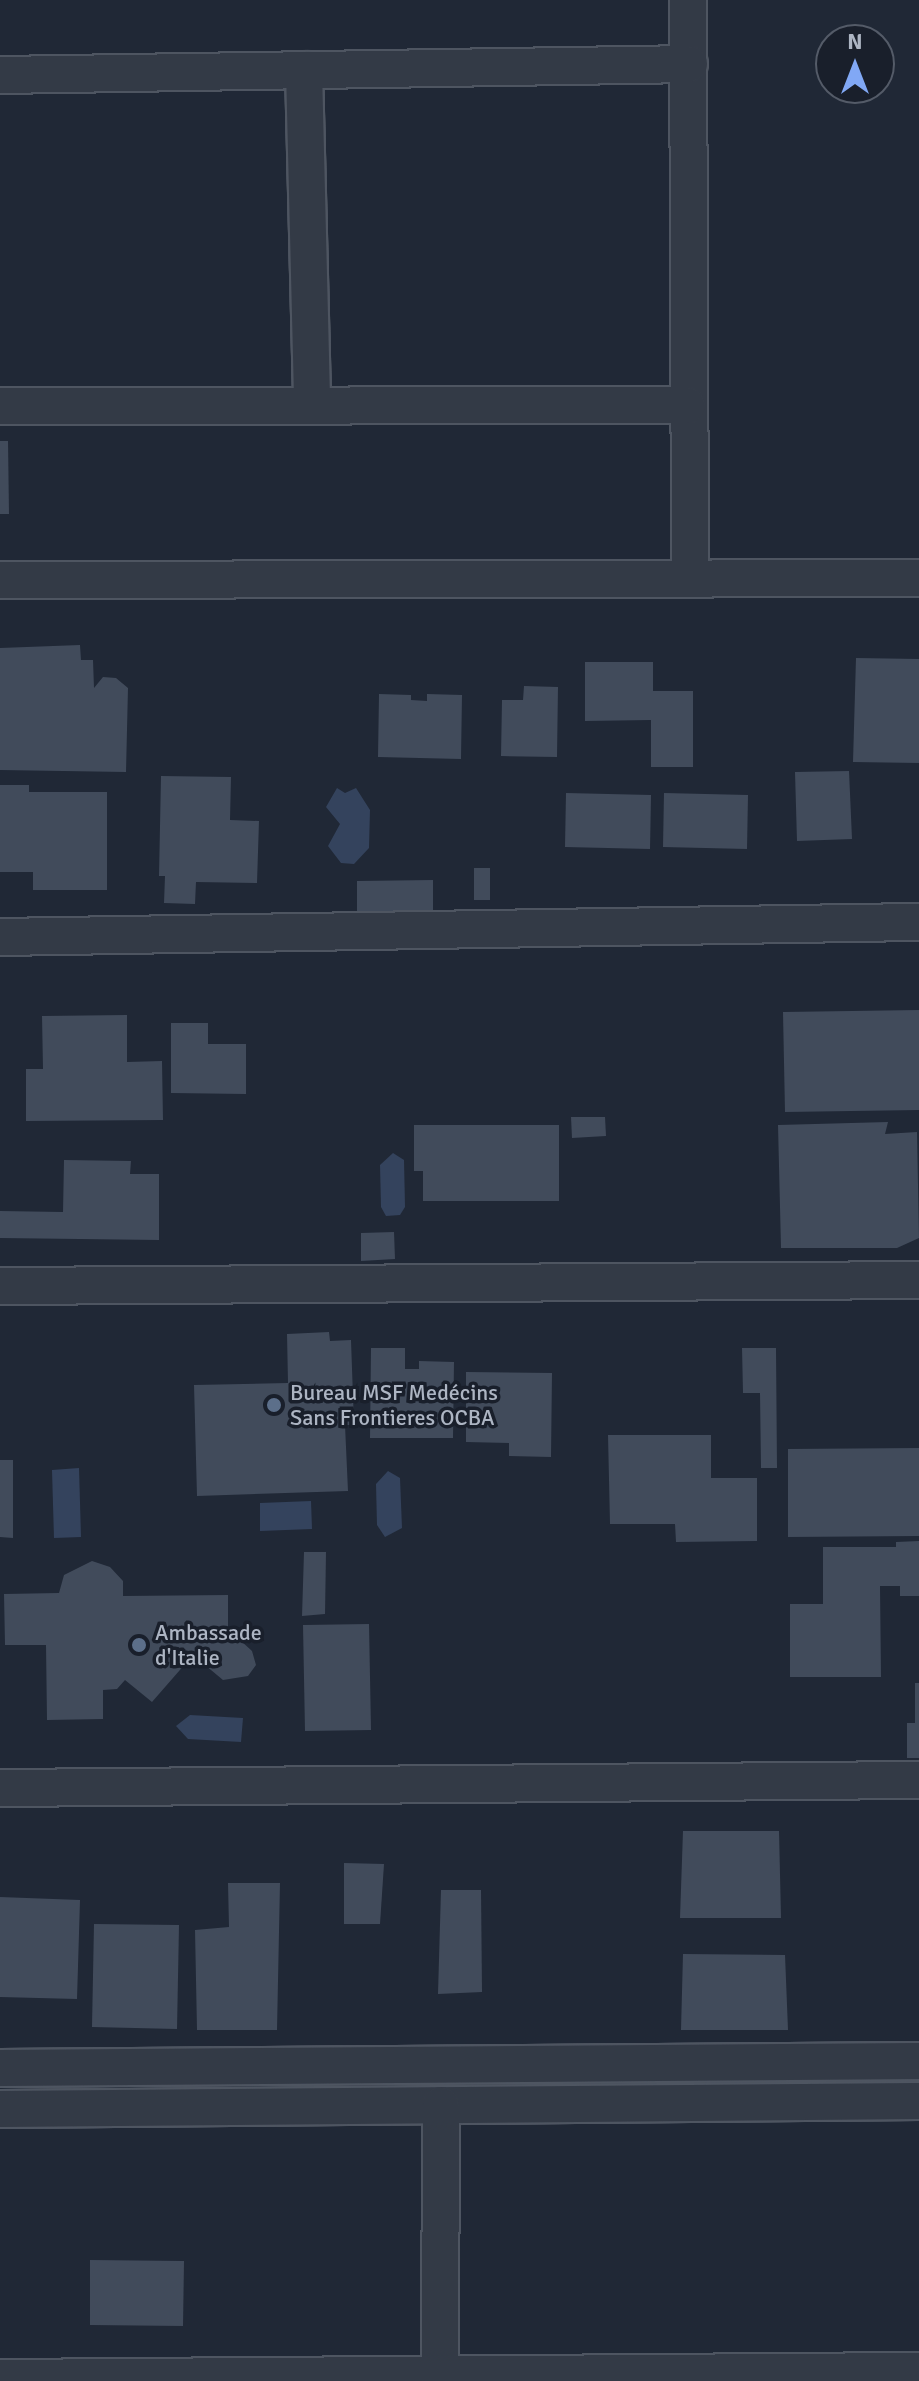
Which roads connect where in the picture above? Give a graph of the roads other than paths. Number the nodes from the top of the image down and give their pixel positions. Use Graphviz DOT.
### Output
graph roads {
  1 [pos="688,0"];
  2 [pos="689,64"];
  3 [pos="304,70"];
  4 [pos="0,75"];
  5 [pos="312,404"];
  6 [pos="687,405"];
  7 [pos="0,406"];
  8 [pos="690,577"];
  9 [pos="919,578"];
  10 [pos="0,580"];
  11 [pos="919,922"];
  12 [pos="0,937"];
  13 [pos="919,1280"];
  14 [pos="0,1286"];
  15 [pos="919,1780"];
  16 [pos="0,1788"];
  17 [pos="919,2061"];
  18 [pos="0,2068"];
  19 [pos="919,2101"];
  20 [pos="441,2105"];
  21 [pos="0,2109"];
  22 [pos="919,2371"];
  23 [pos="0,2378"];
  24 [pos="440,2378"];
  1 -- 2 [label="street"];
  2 -- 3 [label="street"];
  2 -- 6 [label="street"];
  3 -- 4 [label="street"];
  3 -- 5 [label="street"];
  5 -- 6 [label="street"];
  5 -- 7 [label="street"];
  6 -- 8 [label="street"];
  8 -- 9 [label="street"];
  8 -- 10 [label="street"];
  11 -- 12 [label="street"];
  13 -- 14 [label="street"];
  15 -- 16 [label="street"];
  17 -- 18 [label="street"];
  19 -- 20 [label="street"];
  20 -- 21 [label="street"];
  20 -- 24 [label="street"];
  22 -- 24 [label="street"];
  23 -- 24 [label="street"];
}
